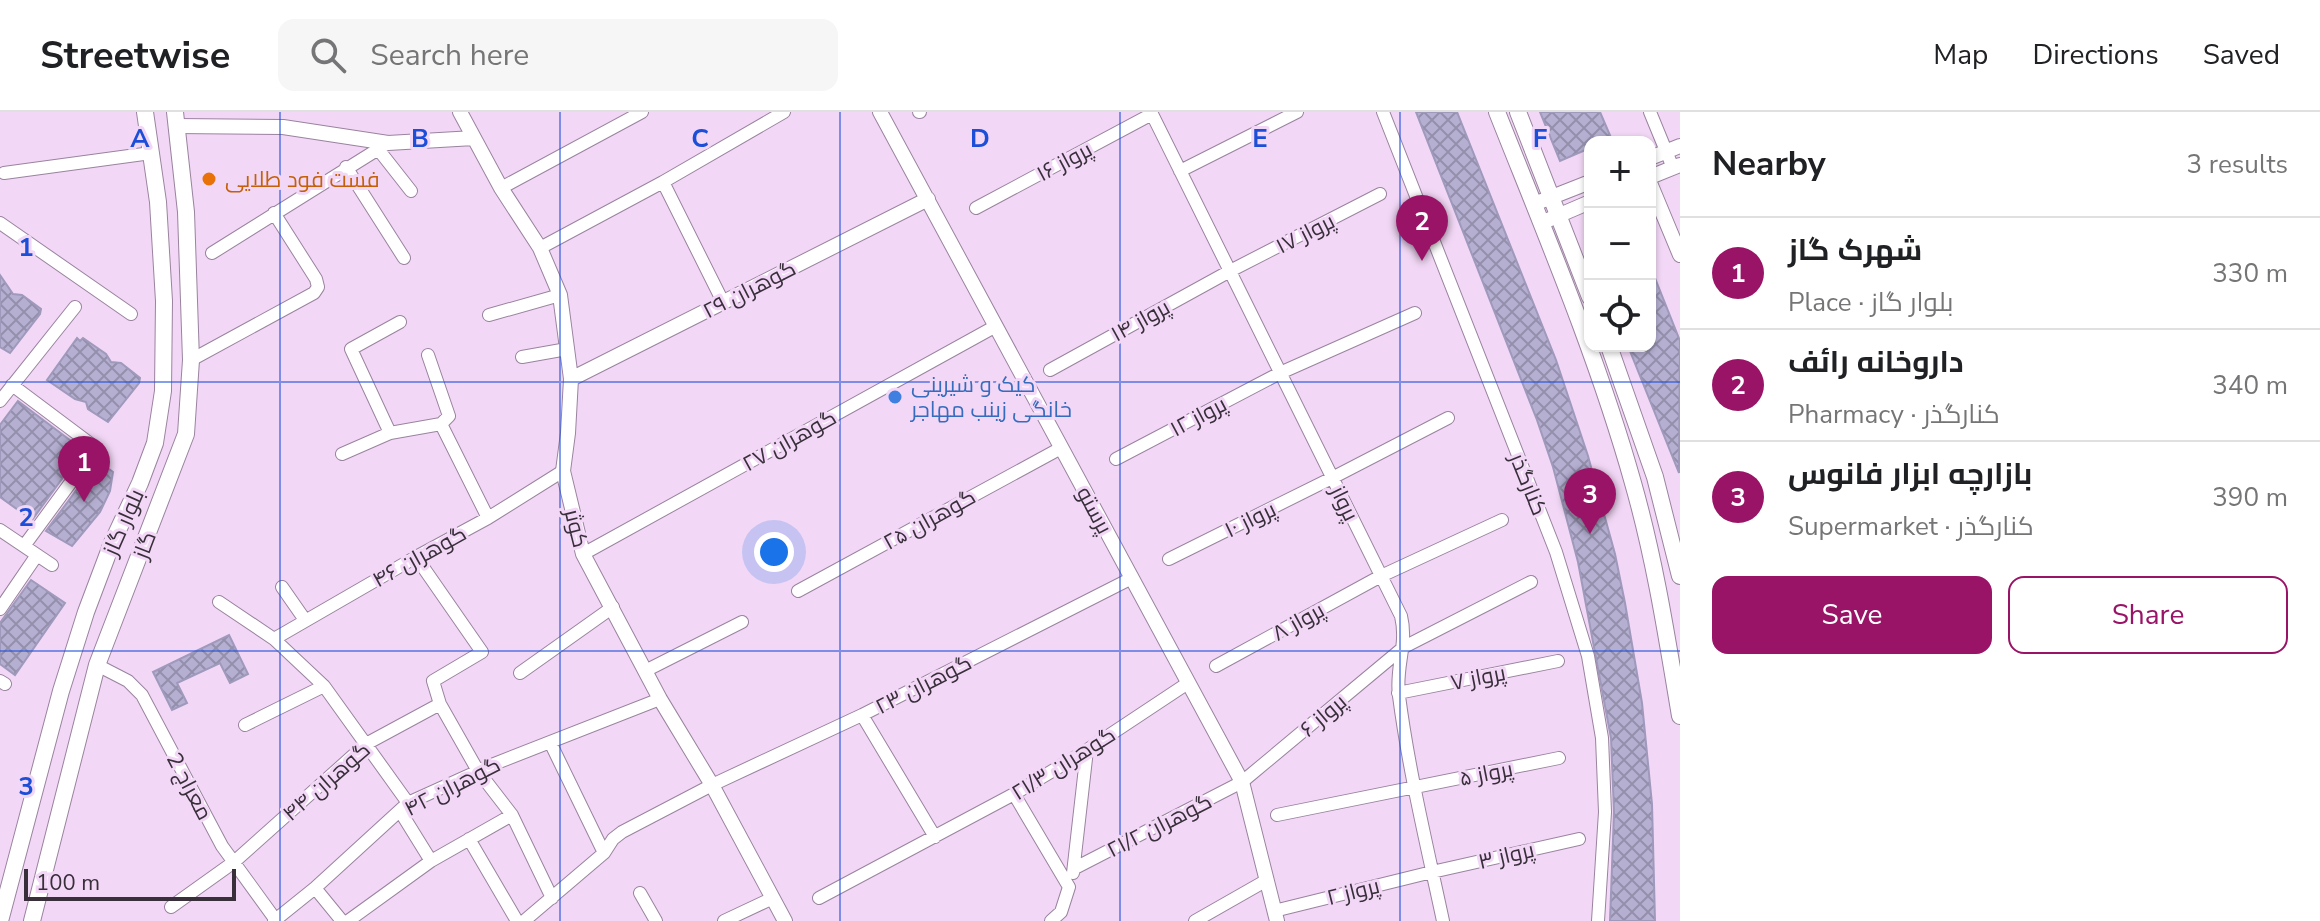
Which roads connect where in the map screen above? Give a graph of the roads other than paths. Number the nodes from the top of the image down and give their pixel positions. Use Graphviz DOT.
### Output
graph roads {
  1 [pos="145,112"];
  2 [pos="460,112"];
  3 [pos="642,112"];
  4 [pos="784,112"];
  5 [pos="880,112"];
  6 [pos="1297,112"];
  7 [pos="1383,112"];
  8 [pos="1497,112"];
  9 [pos="1518,112"];
  10 [pos="1650,112"];
  11 [pos="1152,113"];
  12 [pos="175,119"];
  13 [pos="474,138"];
  14 [pos="383,146"];
  15 [pos="1673,149"];
  16 [pos="151,153"];
  17 [pos="1677,166"];
  18 [pos="346,167"];
  19 [pos="1180,171"];
  20 [pos="4,173"];
  21 [pos="1656,175"];
  22 [pos="663,182"];
  23 [pos="1584,184"];
  24 [pos="501,188"];
  25 [pos="411,191"];
  26 [pos="1380,194"];
  27 [pos="1552,197"];
  28 [pos="1656,197"];
  29 [pos="928,199"];
  30 [pos="1534,204"];
  31 [pos="1584,205"];
  32 [pos="976,208"];
  33 [pos="274,213"];
  34 [pos="1559,216"];
  35 [pos="0,223"];
  36 [pos="1541,223"];
  37 [pos="540,248"];
  38 [pos="212,253"];
  39 [pos="1680,255"];
  40 [pos="404,258"];
  41 [pos="1230,271"];
  42 [pos="1584,281"];
  43 [pos="560,295"];
  44 [pos="723,302"];
  45 [pos="75,307"];
  46 [pos="1415,313"];
  47 [pos="131,314"];
  48 [pos="489,315"];
  49 [pos="400,322"];
  50 [pos="996,326"];
  51 [pos="567,349"];
  52 [pos="1611,352"];
  53 [pos="428,355"];
  54 [pos="522,357"];
  55 [pos="191,360"];
  56 [pos="1050,370"];
  57 [pos="1280,373"];
  58 [pos="571,379"];
  59 [pos="12,385"];
  60 [pos="0,401"];
  61 [pos="1448,418"];
  62 [pos="441,424"];
  63 [pos="390,433"];
  64 [pos="1061,448"];
  65 [pos="342,454"];
  66 [pos="1116,459"];
  67 [pos="563,471"];
  68 [pos="1332,478"];
  69 [pos="488,518"];
  70 [pos="1502,520"];
  71 [pos="0,530"];
  72 [pos="24,546"];
  73 [pos="583,554"];
  74 [pos="37,555"];
  75 [pos="416,557"];
  76 [pos="1169,559"];
  77 [pos="52,565"];
  78 [pos="1381,576"];
  79 [pos="1680,576"];
  80 [pos="1132,578"];
  81 [pos="1531,582"];
  82 [pos="282,587"];
  83 [pos="6,589"];
  84 [pos="798,591"];
  85 [pos="219,602"];
  86 [pos="613,607"];
  87 [pos="0,609"];
  88 [pos="305,620"];
  89 [pos="742,622"];
  90 [pos="274,639"];
  91 [pos="1404,647"];
  92 [pos="1558,661"];
  93 [pos="97,665"];
  94 [pos="1216,666"];
  95 [pos="645,671"];
  96 [pos="520,673"];
  97 [pos="1188,683"];
  98 [pos="324,686"];
  99 [pos="1398,693"];
  100 [pos="660,699"];
  101 [pos="440,704"];
  102 [pos="862,715"];
  103 [pos="1680,716"];
  104 [pos="245,725"];
  105 [pos="550,742"];
  106 [pos="366,744"];
  107 [pos="1087,750"];
  108 [pos="1559,758"];
  109 [pos="478,771"];
  110 [pos="1242,782"];
  111 [pos="712,785"];
  112 [pos="1413,787"];
  113 [pos="1014,794"];
  114 [pos="404,807"];
  115 [pos="512,815"];
  116 [pos="1277,815"];
  117 [pos="935,837"];
  118 [pos="469,839"];
  119 [pos="1579,839"];
  120 [pos="604,853"];
  121 [pos="431,861"];
  122 [pos="234,862"];
  123 [pos="1075,868"];
  124 [pos="1432,872"];
  125 [pos="1267,880"];
  126 [pos="1069,887"];
  127 [pos="315,888"];
  128 [pos="640,893"];
  129 [pos="552,898"];
  130 [pos="773,898"];
  131 [pos="819,898"];
  132 [pos="171,907"];
  133 [pos="1275,916"];
  134 [pos="1059,918"];
  135 [pos="274,920"];
  136 [pos="0,921"];
  137 [pos="32,921"];
  138 [pos="345,921"];
  139 [pos="517,921"];
  140 [pos="524,921"];
  141 [pos="656,921"];
  142 [pos="724,921"];
  143 [pos="785,921"];
  144 [pos="1195,921"];
  145 [pos="1443,921"];
  146 [pos="1598,921"];
  1 -- 16 [label="main road, بلوار گاز"];
  2 -- 13 [label="street, کوثر"];
  3 -- 24 [label="street"];
  4 -- 22 [label="street"];
  5 -- 29 [label="street, پرستو"];
  6 -- 19 [label="street"];
  7 -- 146 [label="street, کنارگذر"];
  8 -- 30 [label="main road"];
  9 -- 27 [label="main road"];
  10 -- 15 [label="street"];
  11 -- 19 [label="street, پرواز"];
  11 -- 32 [label="street, پرواز ۱۶"];
  12 -- 14 [label="street"];
  12 -- 55 [label="main road, گاز"];
  13 -- 14 [label="street"];
  13 -- 24 [label="street, کوثر"];
  14 -- 18 [label="street"];
  14 -- 25 [label="street"];
  15 -- 17 [label="street"];
  16 -- 20 [label="street"];
  16 -- 136 [label="main road, بلوار گاز"];
  17 -- 21 [label="street"];
  18 -- 33 [label="street"];
  18 -- 40 [label="street"];
  19 -- 41 [label="street, پرواز"];
  22 -- 37 [label="street"];
  22 -- 44 [label="street"];
  23 -- 27 [label="street"];
  24 -- 37 [label="street, کوثر"];
  26 -- 41 [label="street, پرواز ۱۷"];
  27 -- 30 [label="street"];
  27 -- 34 [label="main road"];
  28 -- 39 [label="street"];
  29 -- 44 [label="street, گوهران ۲۹"];
  29 -- 50 [label="street, پرستو"];
  30 -- 36 [label="main road"];
  31 -- 34 [label="street"];
  33 -- 38 [label="street"];
  33 -- 55 [label="street"];
  34 -- 36 [label="street"];
  34 -- 42 [label="main road"];
  35 -- 47 [label="street"];
  36 -- 103 [label="main road"];
  37 -- 43 [label="street, کوثر"];
  41 -- 56 [label="street, پرواز ۱۴"];
  41 -- 57 [label="street, پرواز"];
  43 -- 48 [label="street"];
  43 -- 51 [label="street, کوثر"];
  44 -- 58 [label="street, گوهران ۲۹"];
  45 -- 59 [label="street"];
  46 -- 57 [label="street, پرواز ۱۲"];
  49 -- 63 [label="street"];
  50 -- 64 [label="street, پرستو"];
  50 -- 73 [label="street, گوهران ۲۷"];
  51 -- 54 [label="street"];
  51 -- 58 [label="street, کوثر"];
  52 -- 79 [label="main road"];
  53 -- 62 [label="street"];
  55 -- 93 [label="main road, گاز"];
  57 -- 66 [label="street, پرواز ۱۲"];
  57 -- 68 [label="street, پرواز"];
  58 -- 67 [label="street, کوثر"];
  59 -- 60 [label="street"];
  59 -- 72 [label="street"];
  61 -- 68 [label="street, پرواز ۱۰"];
  62 -- 63 [label="street"];
  62 -- 69 [label="street"];
  63 -- 65 [label="street"];
  64 -- 80 [label="street, پرستو"];
  64 -- 84 [label="street, گوهران ۲۵"];
  67 -- 69 [label="street, گوهران ۴۶"];
  67 -- 73 [label="street, کوثر"];
  68 -- 76 [label="street, پرواز ۱۰"];
  68 -- 78 [label="street, پرواز"];
  69 -- 75 [label="street, گوهران ۴۶"];
  70 -- 78 [label="street, پرواز ۸"];
  71 -- 72 [label="street"];
  72 -- 74 [label="street"];
  73 -- 86 [label="street, کوثر"];
  74 -- 77 [label="street"];
  74 -- 83 [label="street"];
  75 -- 88 [label="street, گوهران ۴۶"];
  75 -- 101 [label="street"];
  78 -- 91 [label="street, پرواز"];
  78 -- 94 [label="street, پرواز ۸"];
  80 -- 97 [label="street, پرستو"];
  80 -- 102 [label="street, گوهران ۲۳"];
  81 -- 91 [label="street, پرواز ۶"];
  82 -- 88 [label="street"];
  83 -- 87 [label="street"];
  85 -- 90 [label="street"];
  86 -- 95 [label="street, کوثر"];
  86 -- 96 [label="street"];
  88 -- 90 [label="street, گوهران ۴۶"];
  89 -- 95 [label="street"];
  90 -- 98 [label="street"];
  91 -- 99 [label="street, پرواز"];
  91 -- 110 [label="street, پرواز ۶"];
  92 -- 99 [label="street, پرواز ۷"];
  93 -- 122 [label="street, معراج 2"];
  93 -- 137 [label="main road, گاز"];
  95 -- 100 [label="street, کوثر"];
  97 -- 107 [label="street, گوهران ۲۱/۳"];
  97 -- 110 [label="street, پرستو"];
  98 -- 104 [label="street"];
  98 -- 106 [label="street"];
  99 -- 112 [label="street, پرواز"];
  100 -- 105 [label="street, گوهران ۴۲"];
  100 -- 111 [label="street, کوثر"];
  101 -- 106 [label="street, گوهران ۴۴"];
  101 -- 109 [label="street"];
  102 -- 111 [label="street, گوهران ۲۳"];
  102 -- 117 [label="street"];
  105 -- 109 [label="street, گوهران ۴۲"];
  105 -- 120 [label="street"];
  106 -- 114 [label="street"];
  106 -- 122 [label="street, گوهران ۴۴"];
  107 -- 113 [label="street, گوهران ۲۱/۳"];
  107 -- 123 [label="street"];
  108 -- 112 [label="street, پرواز ۵"];
  109 -- 114 [label="street, گوهران ۴۲"];
  109 -- 115 [label="street"];
  110 -- 123 [label="street, گوهران ۲۱/۲"];
  110 -- 125 [label="street, پرستو"];
  111 -- 120 [label="street, گوهران ۲۳"];
  111 -- 130 [label="street, کوثر"];
  112 -- 116 [label="street, پرواز ۵"];
  112 -- 124 [label="street, پرواز"];
  113 -- 117 [label="street, گوهران ۲۱/۳"];
  113 -- 126 [label="street"];
  114 -- 121 [label="street"];
  114 -- 127 [label="street, گوهران ۴۲"];
  115 -- 118 [label="street"];
  115 -- 129 [label="street"];
  117 -- 131 [label="street, گوهران ۲۱/۳"];
  118 -- 121 [label="street"];
  118 -- 139 [label="street"];
  119 -- 124 [label="street, پرواز ۳"];
  120 -- 129 [label="street, گوهران ۲۳"];
  121 -- 138 [label="street"];
  122 -- 132 [label="street, گوهران ۴۴"];
  122 -- 135 [label="street, معراج 2"];
  123 -- 126 [label="street"];
  124 -- 133 [label="street, پرواز ۲"];
  124 -- 145 [label="street, پرواز"];
  125 -- 133 [label="street, پرستو"];
  125 -- 144 [label="street"];
  126 -- 134 [label="street"];
  127 -- 135 [label="street, گوهران ۴۲"];
  127 -- 138 [label="street"];
  128 -- 141 [label="street"];
  129 -- 140 [label="street, گوهران ۲۳"];
  130 -- 142 [label="street"];
  130 -- 143 [label="street, کوثر"];
}
